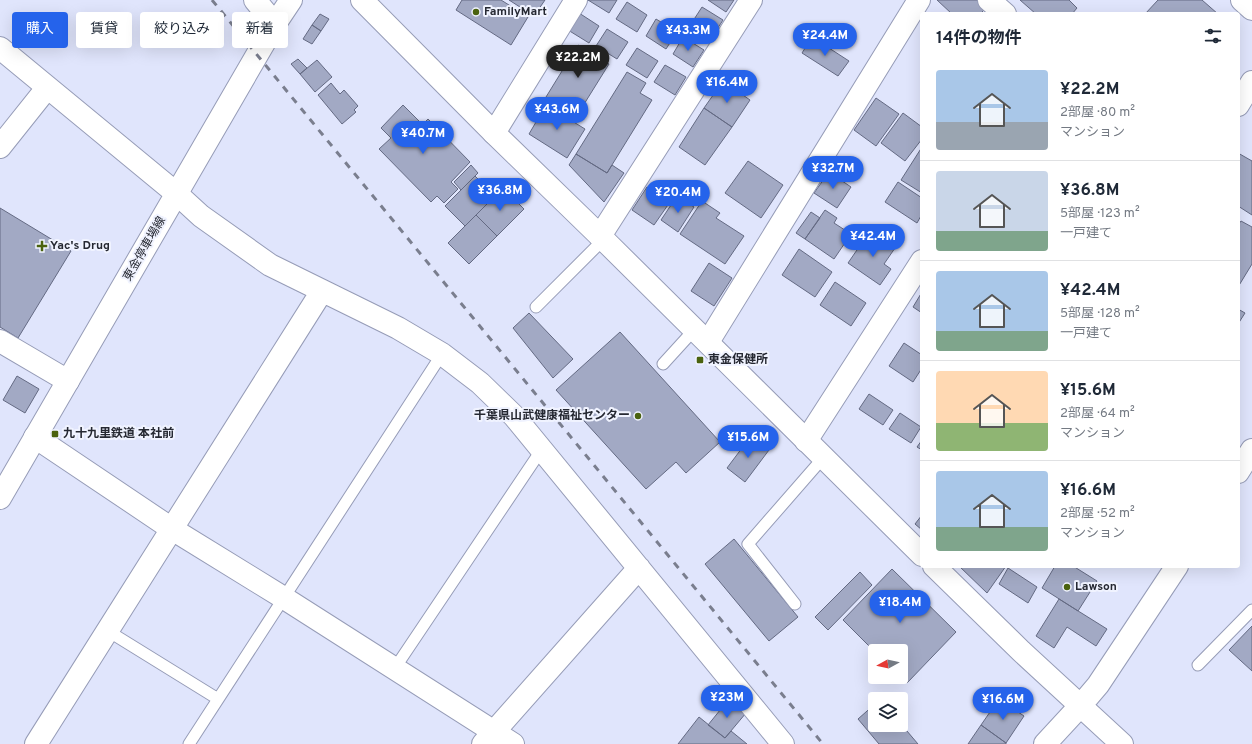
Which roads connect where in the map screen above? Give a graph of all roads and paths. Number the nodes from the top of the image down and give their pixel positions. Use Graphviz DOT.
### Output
graph roads {
  1 [pos="255,0"];
  2 [pos="291,0"];
  3 [pos="362,0"];
  4 [pos="576,0"];
  5 [pos="751,0"];
  6 [pos="919,0"];
  7 [pos="989,0"];
  8 [pos="1242,0"];
  9 [pos="1252,9"];
  10 [pos="265,12"];
  11 [pos="283,12"];
  12 [pos="1003,12"];
  13 [pos="0,48"];
  14 [pos="261,48"];
  15 [pos="1252,82"];
  16 [pos="48,88"];
  17 [pos="1240,102"];
  18 [pos="494,133"];
  19 [pos="0,147"];
  20 [pos="177,194"];
  21 [pos="602,237"];
  22 [pos="920,263"];
  23 [pos="322,291"];
  24 [pos="536,307"];
  25 [pos="701,336"];
  26 [pos="0,341"];
  27 [pos="442,354"];
  28 [pos="663,364"];
  29 [pos="68,381"];
  30 [pos="35,437"];
  31 [pos="806,441"];
  32 [pos="542,450"];
  33 [pos="1252,450"];
  34 [pos="823,458"];
  35 [pos="1240,469"];
  36 [pos="0,498"];
  37 [pos="172,529"];
  38 [pos="920,553"];
  39 [pos="639,568"];
  40 [pos="936,568"];
  41 [pos="1176,568"];
  42 [pos="284,598"];
  43 [pos="794,604"];
  44 [pos="1252,610"];
  45 [pos="108,631"];
  46 [pos="1198,665"];
  47 [pos="395,668"];
  48 [pos="218,699"];
  49 [pos="1081,705"];
  50 [pos="488,738"];
  51 [pos="36,744"];
  52 [pos="189,744"];
  53 [pos="512,744"];
  54 [pos="783,744"];
  55 [pos="1045,744"];
  56 [pos="1122,744"];
  1 -- 10 [label="street"];
  2 -- 11 [label="street, 東金停車場線"];
  3 -- 18 [label="street"];
  4 -- 18 [label="street"];
  5 -- 21 [label="street"];
  6 -- 25 [label="street"];
  7 -- 12 [label="street"];
  8 -- 9 [label="street"];
  13 -- 16 [label="street"];
  14 -- 20 [label="street, 東金停車場線"];
  15 -- 17 [label="street"];
  16 -- 19 [label="street"];
  16 -- 20 [label="street"];
  18 -- 21 [label="street"];
  20 -- 23 [label="street"];
  20 -- 29 [label="street, 東金停車場線"];
  21 -- 24 [label="lane"];
  21 -- 25 [label="street"];
  22 -- 31 [label="street"];
  23 -- 27 [label="street"];
  23 -- 37 [label="street"];
  25 -- 28 [label="lane"];
  25 -- 31 [label="street"];
  26 -- 29 [label="street"];
  27 -- 32 [label="street"];
  27 -- 42 [label="lane"];
  29 -- 30 [label="street, 東金停車場線"];
  30 -- 36 [label="street, 東金停車場線"];
  30 -- 37 [label="street"];
  31 -- 34 [label="street"];
  32 -- 39 [label="street"];
  32 -- 47 [label="lane"];
  33 -- 35 [label="street"];
  34 -- 38 [label="street"];
  34 -- 43 [label="lane"];
  37 -- 42 [label="street"];
  37 -- 45 [label="street"];
  39 -- 50 [label="street"];
  39 -- 54 [label="street"];
  40 -- 49 [label="street"];
  41 -- 49 [label="street"];
  42 -- 47 [label="street"];
  42 -- 48 [label="lane"];
  44 -- 46 [label="lane"];
  45 -- 48 [label="lane"];
  45 -- 51 [label="street"];
  47 -- 50 [label="street"];
  48 -- 52 [label="lane"];
  49 -- 55 [label="street"];
  49 -- 56 [label="street"];
  50 -- 53 [label="street"];
}
